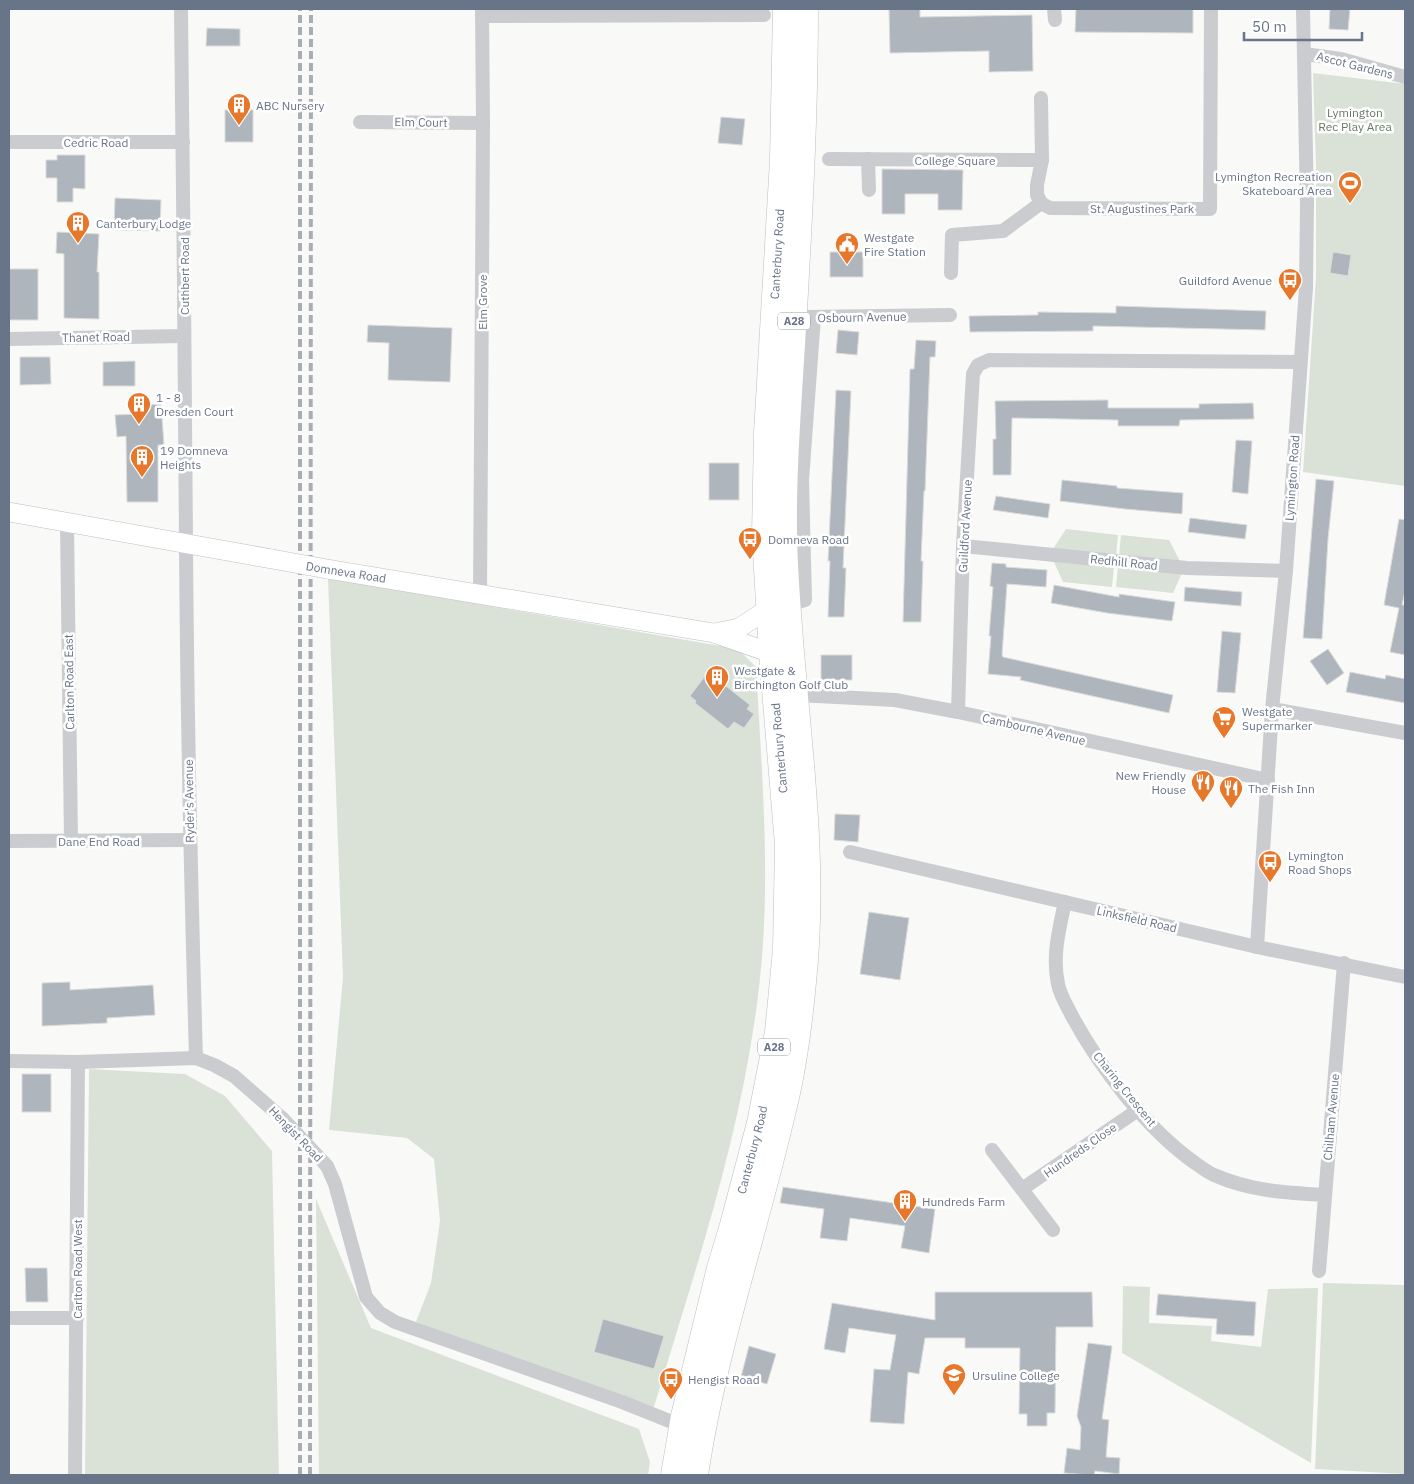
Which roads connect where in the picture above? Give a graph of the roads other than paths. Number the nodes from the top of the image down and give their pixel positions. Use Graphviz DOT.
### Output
graph roads {
  1 [pos="180,9"];
  2 [pos="806,9"];
  3 [pos="1210,9"];
  4 [pos="1303,9"];
  5 [pos="482,12"];
  6 [pos="775,12"];
  7 [pos="1304,54"];
  8 [pos="1405,77"];
  9 [pos="1042,98"];
  10 [pos="360,122"];
  11 [pos="483,123"];
  12 [pos="9,142"];
  13 [pos="183,142"];
  14 [pos="830,159"];
  15 [pos="868,160"];
  16 [pos="1042,160"];
  17 [pos="869,190"];
  18 [pos="1041,203"];
  19 [pos="951,273"];
  20 [pos="950,315"];
  21 [pos="794,316"];
  22 [pos="184,336"];
  23 [pos="9,339"];
  24 [pos="1300,362"];
  25 [pos="9,512"];
  26 [pos="67,523"];
  27 [pos="186,544"];
  28 [pos="963,546"];
  29 [pos="1286,571"];
  30 [pos="480,595"];
  31 [pos="778,607"];
  32 [pos="714,633"];
  33 [pos="771,653"];
  34 [pos="797,695"];
  35 [pos="1272,709"];
  36 [pos="958,712"];
  37 [pos="1405,733"];
  38 [pos="1268,780"];
  39 [pos="190,840"];
  40 [pos="9,841"];
  41 [pos="71,841"];
  42 [pos="850,852"];
  43 [pos="1065,902"];
  44 [pos="1257,947"];
  45 [pos="1344,963"];
  46 [pos="1405,976"];
  47 [pos="196,1058"];
  48 [pos="9,1061"];
  49 [pos="78,1062"];
  50 [pos="1138,1110"];
  51 [pos="992,1150"];
  52 [pos="1022,1189"];
  53 [pos="1325,1195"];
  54 [pos="1053,1230"];
  55 [pos="1319,1271"];
  56 [pos="9,1318"];
  57 [pos="77,1318"];
  58 [pos="682,1426"];
  59 [pos="75,1475"];
  60 [pos="673,1475"];
  61 [pos="696,1475"];
  1 -- 13 [label="street, Cuthbert Road"];
  2 -- 21 [label="highway, Canterbury Road / A28"];
  3 -- 18 [label="street, St. Augustines Park"];
  4 -- 7 [label="street, Lymington Road"];
  5 -- 6 [label="street"];
  5 -- 11 [label="street, Elm Grove"];
  6 -- 21 [label="highway, Canterbury Road / A28"];
  7 -- 8 [label="street, Ascot Gardens"];
  7 -- 24 [label="street, Lymington Road"];
  9 -- 16 [label="street"];
  10 -- 11 [label="street, Elm Court"];
  11 -- 30 [label="street, Elm Grove"];
  12 -- 13 [label="street, Cedric Road"];
  13 -- 22 [label="street, Cuthbert Road"];
  14 -- 15 [label="street, College Square"];
  15 -- 16 [label="street, College Square"];
  15 -- 17 [label="street"];
  16 -- 18 [label="street"];
  18 -- 19 [label="street"];
  20 -- 21 [label="street, Osbourn Avenue"];
  21 -- 31 [label="highway, Canterbury Road / A28"];
  21 -- 31 [label="street, Canterbury Road"];
  22 -- 23 [label="street, Thanet Road"];
  22 -- 27 [label="street, Cuthbert Road"];
  24 -- 28 [label="street, Guildford Avenue"];
  24 -- 29 [label="street, Lymington Road"];
  25 -- 26 [label="street, Domneva Road"];
  26 -- 27 [label="street, Domneva Road"];
  26 -- 41 [label="street, Carlton Road East"];
  27 -- 30 [label="street, Domneva Road, bridge"];
  27 -- 39 [label="street, Ryder's Avenue"];
  28 -- 29 [label="street, Redhill Road"];
  28 -- 36 [label="street, Guildford Avenue"];
  29 -- 35 [label="street, Lymington Road"];
  30 -- 32 [label="street, Domneva Road"];
  31 -- 32 [label="street, Domneva Road"];
  31 -- 33 [label="highway, Canterbury Road / A28"];
  31 -- 34 [label="highway, Canterbury Road / A28"];
  32 -- 33 [label="street, Domneva Road"];
  33 -- 58 [label="highway, Canterbury Road / A28"];
  34 -- 36 [label="street, Cambourne Avenue"];
  34 -- 61 [label="highway, Canterbury Road / A28"];
  35 -- 37 [label="street"];
  35 -- 38 [label="street, Lymington Road"];
  36 -- 38 [label="street, Cambourne Avenue"];
  38 -- 44 [label="street, Lymington Road"];
  39 -- 41 [label="street, Dane End Road"];
  39 -- 47 [label="street, Ryder's Avenue"];
  40 -- 41 [label="street, Dane End Road"];
  42 -- 43 [label="street, Linksfield Road"];
  43 -- 44 [label="street, Linksfield Road"];
  43 -- 50 [label="street, Charing Crescent"];
  44 -- 45 [label="street, Linksfield Road"];
  45 -- 46 [label="street, Linksfield Road"];
  45 -- 53 [label="street, Chilham Avenue"];
  47 -- 49 [label="street, Hengist Road"];
  47 -- 58 [label="street, Hengist Road, bridge"];
  48 -- 49 [label="street, Hengist Road"];
  49 -- 57 [label="street, Carlton Road West"];
  50 -- 52 [label="street, Hundreds Close"];
  50 -- 53 [label="street, Charing Crescent"];
  51 -- 52 [label="street"];
  52 -- 54 [label="street"];
  53 -- 55 [label="street, Chilham Avenue"];
  56 -- 57 [label="street"];
  57 -- 59 [label="street, Carlton Road West"];
  58 -- 60 [label="highway, Canterbury Road / A28"];
}
